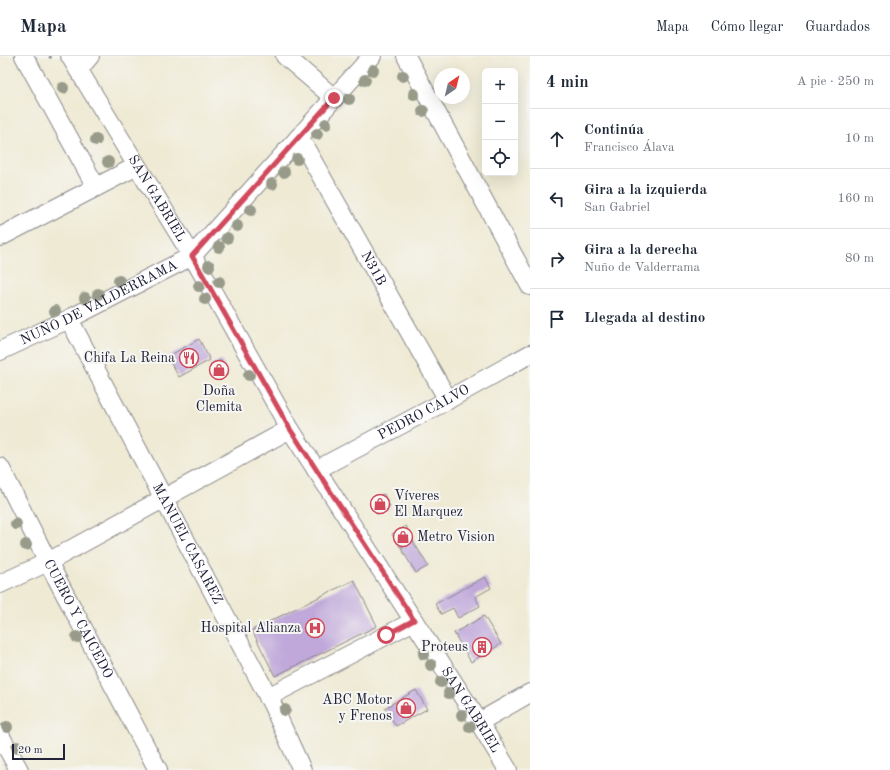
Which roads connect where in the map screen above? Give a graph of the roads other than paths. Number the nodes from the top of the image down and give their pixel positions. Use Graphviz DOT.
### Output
graph roads {
  1 [pos="24,56"];
  2 [pos="90,56"];
  3 [pos="285,56"];
  4 [pos="372,56"];
  5 [pos="406,56"];
  6 [pos="74,63"];
  7 [pos="334,98"];
  8 [pos="299,137"];
  9 [pos="137,166"];
  10 [pos="96,187"];
  11 [pos="0,237"];
  12 [pos="192,256"];
  13 [pos="530,286"];
  14 [pos="69,319"];
  15 [pos="0,351"];
  16 [pos="530,354"];
  17 [pos="448,400"];
  18 [pos="290,429"];
  19 [pos="0,467"];
  20 [pos="316,470"];
  21 [pos="164,499"];
  22 [pos="48,562"];
  23 [pos="0,584"];
  24 [pos="414,620"];
  25 [pos="530,693"];
  26 [pos="268,697"];
  27 [pos="478,722"];
  28 [pos="0,735"];
  29 [pos="19,770"];
  30 [pos="158,770"];
  31 [pos="302,770"];
  32 [pos="508,770"];
  1 -- 10 [label="street"];
  2 -- 6 [label="street"];
  3 -- 7 [label="street"];
  4 -- 7 [label="street, NUÑO DE VALDERRAMA"];
  5 -- 13 [label="street"];
  6 -- 9 [label="street, SAN GABRIEL"];
  7 -- 8 [label="street, NUÑO DE VALDERRAMA"];
  8 -- 12 [label="street, NUÑO DE VALDERRAMA"];
  8 -- 17 [label="street, N31B"];
  9 -- 10 [label="street"];
  9 -- 12 [label="street, SAN GABRIEL"];
  10 -- 11 [label="street"];
  12 -- 14 [label="street, NUÑO DE VALDERRAMA"];
  12 -- 18 [label="street, SAN GABRIEL"];
  14 -- 15 [label="street, NUÑO DE VALDERRAMA"];
  14 -- 21 [label="street, MANUEL CASAREZ"];
  16 -- 17 [label="street, PEDRO CALVO"];
  17 -- 20 [label="street, PEDRO CALVO"];
  18 -- 20 [label="street, SAN GABRIEL"];
  18 -- 21 [label="street"];
  19 -- 22 [label="street, CUERO Y CAICEDO"];
  20 -- 24 [label="street, SAN GABRIEL"];
  21 -- 22 [label="street"];
  21 -- 26 [label="street, MANUEL CASAREZ"];
  22 -- 23 [label="street"];
  22 -- 30 [label="street, CUERO Y CAICEDO"];
  24 -- 26 [label="street"];
  24 -- 27 [label="street, SAN GABRIEL"];
  25 -- 27 [label="street"];
  26 -- 31 [label="street, MANUEL CASAREZ"];
  27 -- 32 [label="street, SAN GABRIEL"];
  28 -- 29 [label="street"];
}
